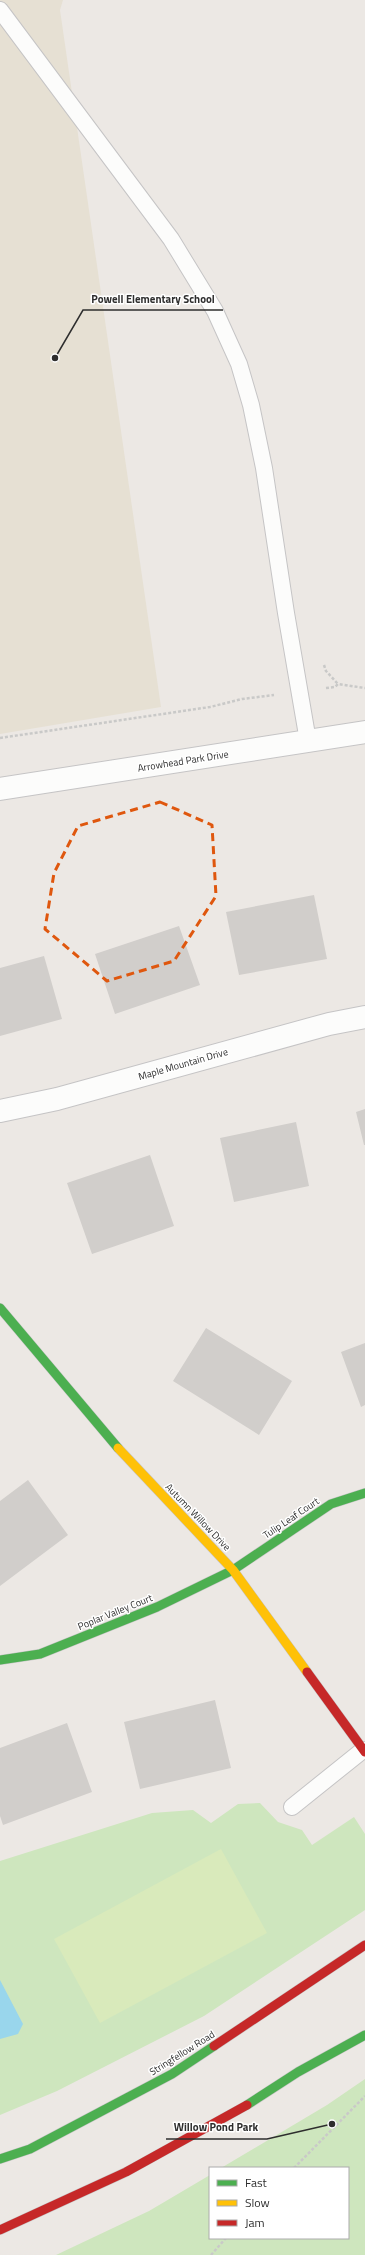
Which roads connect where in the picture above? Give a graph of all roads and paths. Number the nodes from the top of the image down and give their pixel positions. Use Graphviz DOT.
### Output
graph roads {
  1 [pos="0,10"];
  2 [pos="365,688"];
  3 [pos="300,692"];
  4 [pos="365,732"];
  5 [pos="0,738"];
  6 [pos="308,741"];
  7 [pos="0,790"];
  8 [pos="365,1017"];
  9 [pos="0,1111"];
  10 [pos="0,1308"];
  11 [pos="365,1493"];
  12 [pos="233,1570"];
  13 [pos="0,1660"];
  14 [pos="364,1751"];
  15 [pos="292,1807"];
  16 [pos="365,1945"];
  17 [pos="365,2035"];
  18 [pos="365,2096"];
  19 [pos="0,2159"];
  20 [pos="295,2167"];
  21 [pos="0,2230"];
  22 [pos="225,2239"];
  23 [pos="211,2255"];
  1 -- 3 [label="lane"];
  2 -- 3 [label="path"];
  3 -- 5 [label="path"];
  3 -- 6 [label="lane"];
  4 -- 6 [label="street, Arrowhead Park Drive"];
  6 -- 7 [label="street, Arrowhead Park Drive"];
  8 -- 9 [label="street, Maple Mountain Drive"];
  10 -- 12 [label="street, Autumn Willow Drive"];
  11 -- 12 [label="street, Tulip Leaf Court"];
  12 -- 13 [label="street, Poplar Valley Court"];
  12 -- 14 [label="street, Autumn Willow Drive"];
  14 -- 15 [label="lane"];
  16 -- 19 [label="street, Stringfellow Road"];
  17 -- 21 [label="street"];
  18 -- 20 [label="path"];
  22 -- 23 [label="path"];
}
